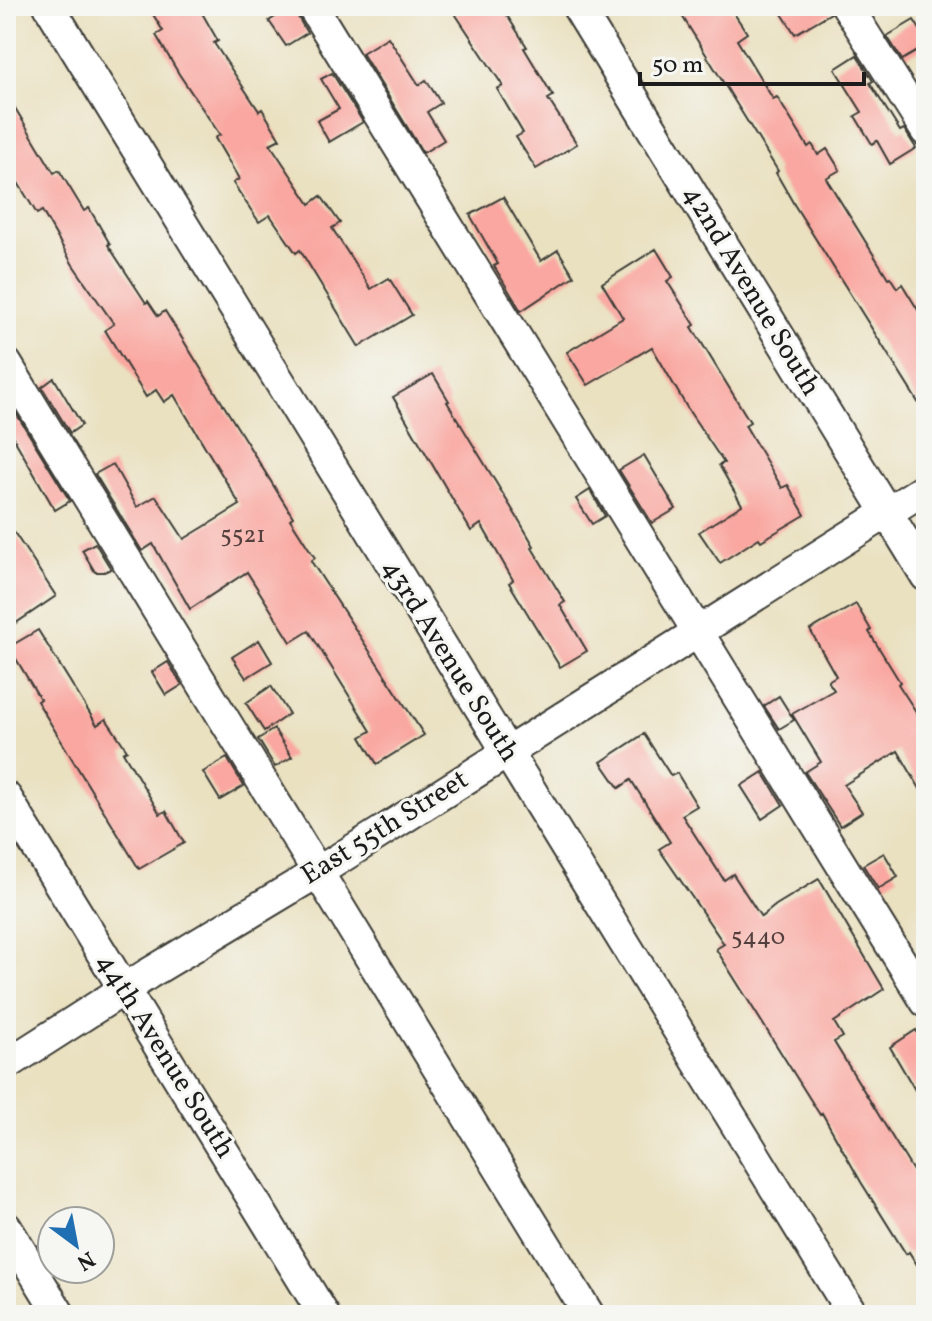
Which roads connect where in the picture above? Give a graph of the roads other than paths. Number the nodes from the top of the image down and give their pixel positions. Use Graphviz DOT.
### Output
graph roads {
  1 [pos="49,6"];
  2 [pos="312,6"];
  3 [pos="577,6"];
  4 [pos="847,6"];
  5 [pos="926,131"];
  6 [pos="6,363"];
  7 [pos="926,488"];
  8 [pos="886,512"];
  9 [pos="926,576"];
  10 [pos="698,630"];
  11 [pos="506,752"];
  12 [pos="6,797"];
  13 [pos="318,872"];
  14 [pos="124,989"];
  15 [pos="926,1002"];
  16 [pos="6,1065"];
  17 [pos="6,1227"];
  18 [pos="60,1315"];
  19 [pos="324,1315"];
  20 [pos="589,1315"];
  21 [pos="853,1315"];
  1 -- 11 [label="street, 43rd Avenue South"];
  2 -- 10 [label="street"];
  3 -- 8 [label="street, 42nd Avenue South"];
  4 -- 5 [label="street"];
  6 -- 13 [label="street"];
  7 -- 8 [label="street, East 55th Street"];
  8 -- 9 [label="street, 42nd Avenue South"];
  8 -- 10 [label="street, East 55th Street"];
  10 -- 11 [label="street, East 55th Street"];
  10 -- 15 [label="street"];
  11 -- 13 [label="street, East 55th Street"];
  11 -- 21 [label="street, 43rd Avenue South"];
  12 -- 14 [label="street, 44th Avenue South"];
  13 -- 14 [label="street, East 55th Street"];
  13 -- 20 [label="street"];
  14 -- 16 [label="street, East 55th Street"];
  14 -- 19 [label="street, 44th Avenue South"];
  17 -- 18 [label="street"];
}
